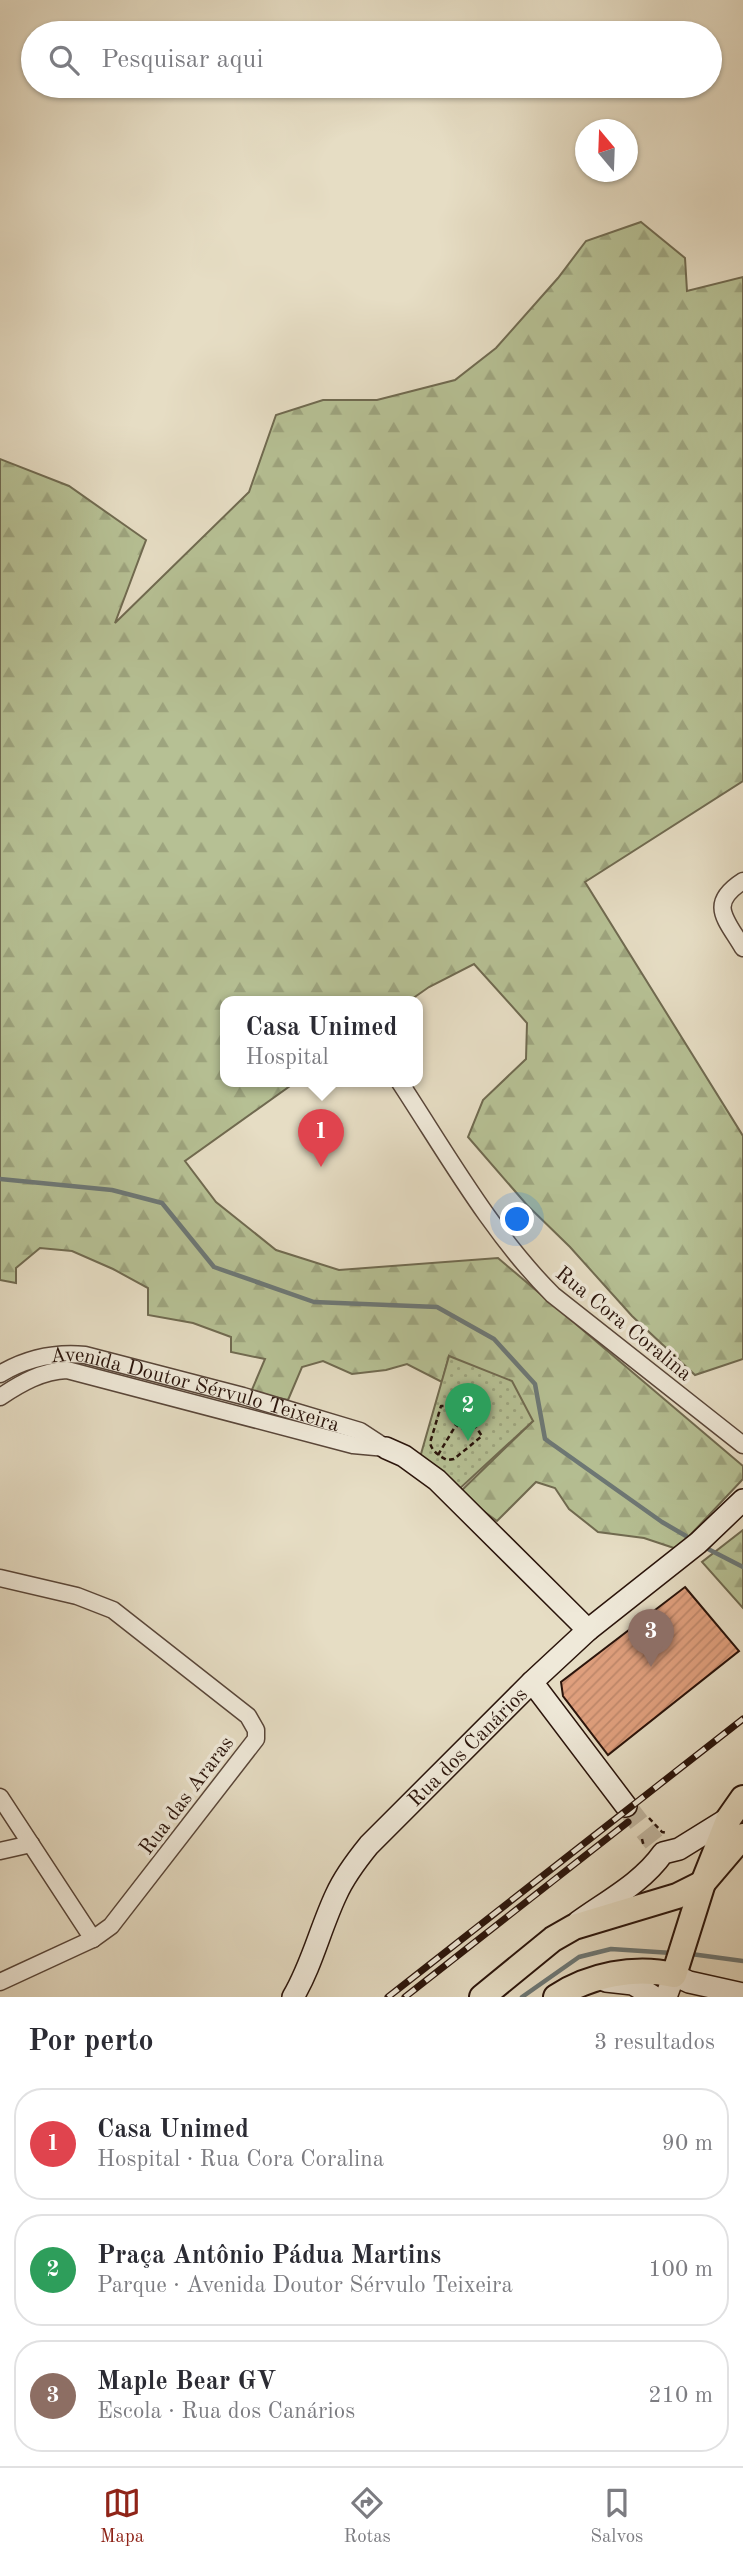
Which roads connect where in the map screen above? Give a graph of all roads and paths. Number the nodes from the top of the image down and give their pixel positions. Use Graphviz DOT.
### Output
graph roads {
  1 [pos="743,881"];
  2 [pos="743,948"];
  3 [pos="403,1087"];
  4 [pos="52,1363"];
  5 [pos="0,1374"];
  6 [pos="0,1397"];
  7 [pos="452,1406"];
  8 [pos="456,1425"];
  9 [pos="475,1426"];
  10 [pos="743,1445"];
  11 [pos="387,1448"];
  12 [pos="433,1464"];
  13 [pos="743,1500"];
  14 [pos="0,1578"];
  15 [pos="588,1630"];
  16 [pos="532,1682"];
  17 [pos="0,1797"];
  18 [pos="626,1806"];
  19 [pos="738,1817"];
  20 [pos="31,1844"];
  21 [pos="0,1851"];
  22 [pos="703,1883"];
  23 [pos="93,1939"];
  24 [pos="553,1939"];
  25 [pos="593,1980"];
  26 [pos="672,1980"];
  27 [pos="0,1982"];
  28 [pos="710,1992"];
  29 [pos="743,1994"];
  30 [pos="293,1997"];
  31 [pos="482,1997"];
  32 [pos="556,1997"];
  33 [pos="654,1997"];
  1 -- 2 [label="street"];
  3 -- 10 [label="street, Rua Cora Coralina"];
  4 -- 5 [label="street, Avenida Doutor Sérvulo Teixeira"];
  4 -- 6 [label="street, Avenida Doutor Sérvulo Teixeira"];
  4 -- 11 [label="street, Avenida Doutor Sérvulo Teixeira"];
  7 -- 8 [label="path"];
  7 -- 9 [label="path"];
  7 -- 12 [label="path"];
  8 -- 9 [label="path"];
  8 -- 12 [label="path"];
  9 -- 12 [label="path"];
  11 -- 12 [label="street, Avenida Doutor Sérvulo Teixeira"];
  12 -- 15 [label="street, Avenida Doutor Sérvulo Teixeira"];
  13 -- 15 [label="street, Rua dos Canários"];
  14 -- 23 [label="street, Rua das Araras"];
  15 -- 16 [label="street, Rua dos Canários"];
  16 -- 18 [label="street"];
  16 -- 30 [label="street, Rua dos Canários"];
  17 -- 20 [label="street"];
  19 -- 22 [label="main road"];
  19 -- 24 [label="street"];
  20 -- 21 [label="street"];
  20 -- 23 [label="street"];
  22 -- 24 [label="main road"];
  22 -- 26 [label="main road"];
  23 -- 27 [label="street, Rua das Araras"];
  24 -- 31 [label="main road"];
  25 -- 26 [label="main road"];
  25 -- 32 [label="main road"];
  25 -- 33 [label="street"];
  26 -- 28 [label="street"];
  28 -- 29 [label="street"];
}
